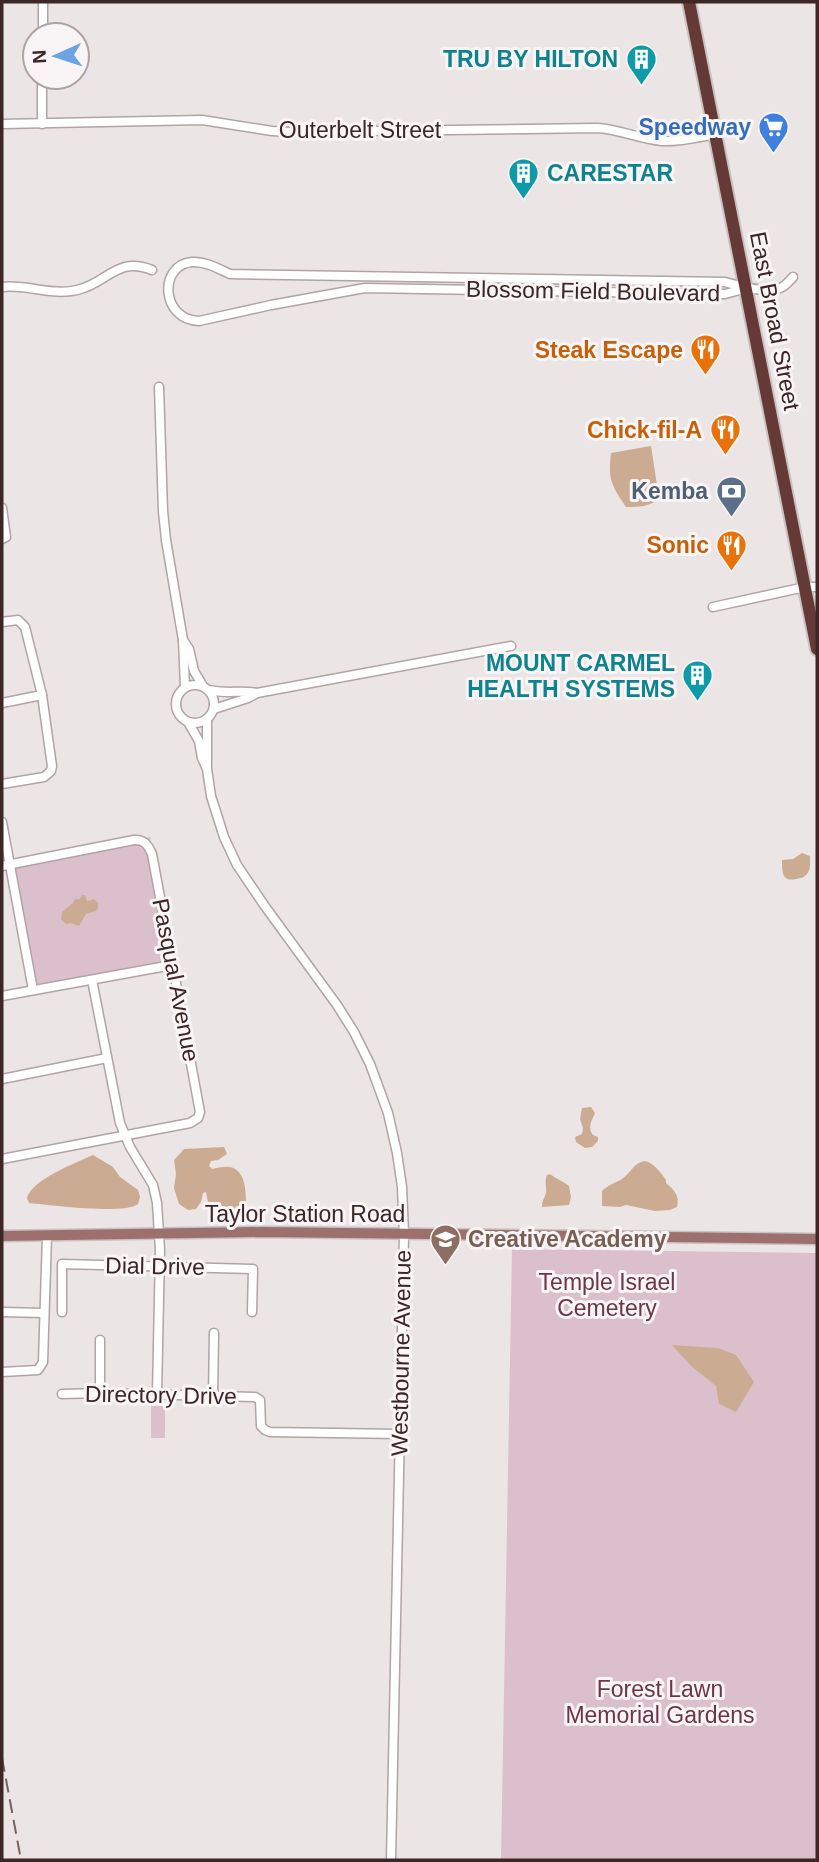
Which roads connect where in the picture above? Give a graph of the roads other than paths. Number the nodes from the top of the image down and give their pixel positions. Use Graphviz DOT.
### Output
graph roads {
  1 [pos="43,2"];
  2 [pos="689,2"];
  3 [pos="43,21"];
  4 [pos="42,91"];
  5 [pos="2,124"];
  6 [pos="42,124"];
  7 [pos="716,134"];
  8 [pos="152,270"];
  9 [pos="793,277"];
  10 [pos="2,287"];
  11 [pos="747,288"];
  12 [pos="159,387"];
  13 [pos="2,508"];
  14 [pos="4,538"];
  15 [pos="811,587"];
  16 [pos="712,607"];
  17 [pos="2,622"];
  18 [pos="183,640"];
  19 [pos="511,646"];
  20 [pos="817,649"];
  21 [pos="185,687"];
  22 [pos="206,688"];
  23 [pos="257,692"];
  24 [pos="42,695"];
  25 [pos="2,703"];
  26 [pos="214,709"];
  27 [pos="207,719"];
  28 [pos="188,722"];
  29 [pos="207,769"];
  30 [pos="2,784"];
  31 [pos="2,822"];
  32 [pos="6,865"];
  33 [pos="172,965"];
  34 [pos="92,980"];
  35 [pos="33,990"];
  36 [pos="2,996"];
  37 [pos="107,1058"];
  38 [pos="2,1079"];
  39 [pos="125,1136"];
  40 [pos="2,1158"];
  41 [pos="159,1233"];
  42 [pos="404,1234"];
  43 [pos="2,1236"];
  44 [pos="47,1236"];
  45 [pos="817,1239"];
  46 [pos="159,1266"];
  47 [pos="2,1312"];
  48 [pos="62,1312"];
  49 [pos="252,1312"];
  50 [pos="44,1313"];
  51 [pos="214,1333"];
  52 [pos="100,1340"];
  53 [pos="2,1372"];
  54 [pos="100,1393"];
  55 [pos="62,1394"];
  56 [pos="157,1394"];
  57 [pos="213,1396"];
  58 [pos="399,1434"];
  59 [pos="391,1860"];
  1 -- 3 [label="street"];
  2 -- 7 [label="highway, East Broad Street"];
  4 -- 6 [label="street"];
  5 -- 6 [label="street, Outerbelt Street"];
  6 -- 7 [label="street, Outerbelt Street"];
  7 -- 11 [label="highway, East Broad Street"];
  8 -- 10 [label="street"];
  9 -- 11 [label="street"];
  11 -- 11 [label="street, Blossom Field Boulevard"];
  11 -- 15 [label="highway, East Broad Street"];
  12 -- 18 [label="street"];
  13 -- 14 [label="street"];
  15 -- 16 [label="street"];
  15 -- 20 [label="highway, East Broad Street"];
  17 -- 24 [label="street"];
  18 -- 21 [label="street"];
  18 -- 22 [label="street"];
  19 -- 23 [label="street"];
  21 -- 22 [label="street"];
  21 -- 28 [label="street"];
  22 -- 23 [label="street"];
  22 -- 26 [label="street"];
  23 -- 26 [label="street"];
  24 -- 25 [label="street"];
  24 -- 30 [label="street"];
  26 -- 27 [label="street"];
  27 -- 28 [label="street"];
  27 -- 29 [label="street, Westbourne Avenue"];
  28 -- 29 [label="street, Westbourne Avenue"];
  29 -- 42 [label="street, Westbourne Avenue"];
  31 -- 32 [label="street"];
  32 -- 33 [label="street, Pasqual Avenue"];
  32 -- 35 [label="street"];
  33 -- 34 [label="street"];
  33 -- 39 [label="street, Pasqual Avenue"];
  34 -- 35 [label="street"];
  34 -- 37 [label="street"];
  35 -- 36 [label="street"];
  37 -- 38 [label="street"];
  37 -- 39 [label="street"];
  39 -- 40 [label="street"];
  39 -- 41 [label="street"];
  41 -- 42 [label="main road, Taylor Station Road"];
  41 -- 44 [label="main road, Taylor Station Road"];
  41 -- 46 [label="street"];
  42 -- 45 [label="main road, Taylor Station Road"];
  42 -- 58 [label="street, Westbourne Avenue"];
  43 -- 44 [label="main road, Taylor Station Road"];
  44 -- 50 [label="street"];
  46 -- 48 [label="street, Dial Drive"];
  46 -- 49 [label="street, Dial Drive"];
  46 -- 56 [label="street"];
  47 -- 50 [label="street"];
  50 -- 53 [label="street"];
  51 -- 57 [label="street"];
  52 -- 54 [label="street"];
  54 -- 55 [label="street, Directory Drive"];
  54 -- 56 [label="street, Directory Drive"];
  56 -- 57 [label="street, Directory Drive"];
  57 -- 58 [label="street, Directory Drive"];
  58 -- 59 [label="street, Westbourne Avenue"];
}
